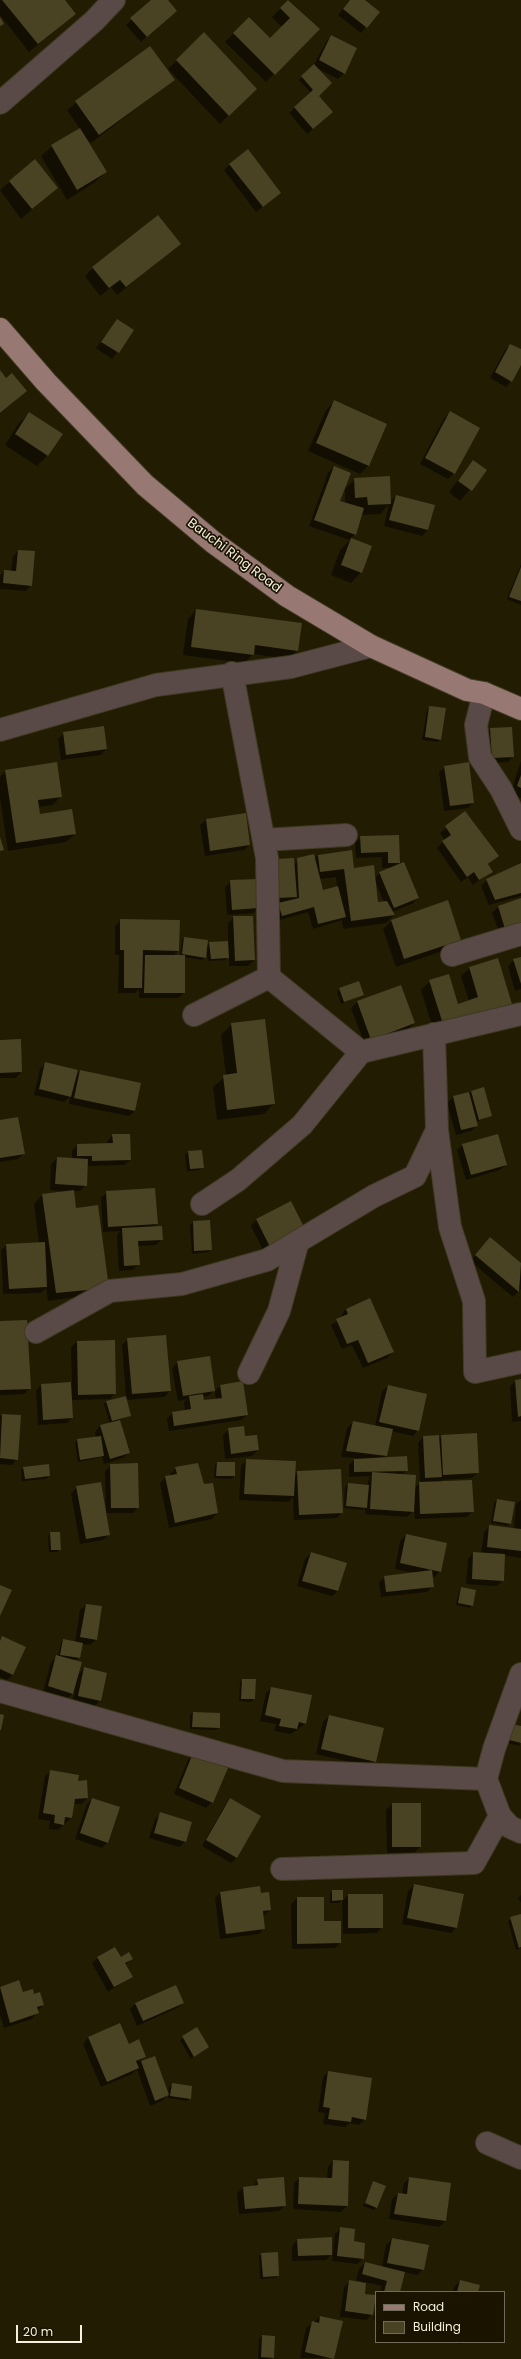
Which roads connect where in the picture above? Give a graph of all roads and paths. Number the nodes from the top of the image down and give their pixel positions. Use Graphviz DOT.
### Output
graph roads {
  1 [pos="114,0"];
  2 [pos="0,103"];
  3 [pos="0,329"];
  4 [pos="371,646"];
  5 [pos="232,673"];
  6 [pos="484,693"];
  7 [pos="521,709"];
  8 [pos="0,730"];
  9 [pos="521,829"];
  10 [pos="346,834"];
  11 [pos="264,840"];
  12 [pos="521,934"];
  13 [pos="452,955"];
  14 [pos="269,977"];
  15 [pos="521,1014"];
  16 [pos="194,1015"];
  17 [pos="434,1034"];
  18 [pos="361,1052"];
  19 [pos="437,1130"];
  20 [pos="202,1204"];
  21 [pos="298,1241"];
  22 [pos="36,1332"];
  23 [pos="521,1362"];
  24 [pos="249,1373"];
  25 [pos="521,1674"];
  26 [pos="0,1691"];
  27 [pos="486,1779"];
  28 [pos="500,1816"];
  29 [pos="521,1832"];
  30 [pos="282,1869"];
  31 [pos="487,2143"];
  32 [pos="521,2158"];
  1 -- 2 [label="street"];
  3 -- 4 [label="main road, Bauchi Ring Road"];
  4 -- 5 [label="street"];
  4 -- 6 [label="main road, Bauchi Ring Road"];
  5 -- 8 [label="street"];
  5 -- 11 [label="street"];
  6 -- 7 [label="main road, Bauchi Ring Road"];
  6 -- 9 [label="street"];
  10 -- 11 [label="street"];
  11 -- 14 [label="street"];
  12 -- 13 [label="street"];
  14 -- 16 [label="street"];
  14 -- 18 [label="street"];
  15 -- 17 [label="street"];
  17 -- 18 [label="street"];
  17 -- 19 [label="street"];
  18 -- 20 [label="street"];
  19 -- 21 [label="street"];
  19 -- 23 [label="street"];
  21 -- 22 [label="street"];
  21 -- 24 [label="street"];
  25 -- 27 [label="street"];
  26 -- 27 [label="street"];
  27 -- 28 [label="street"];
  28 -- 29 [label="street"];
  28 -- 30 [label="street"];
  31 -- 32 [label="street"];
}
